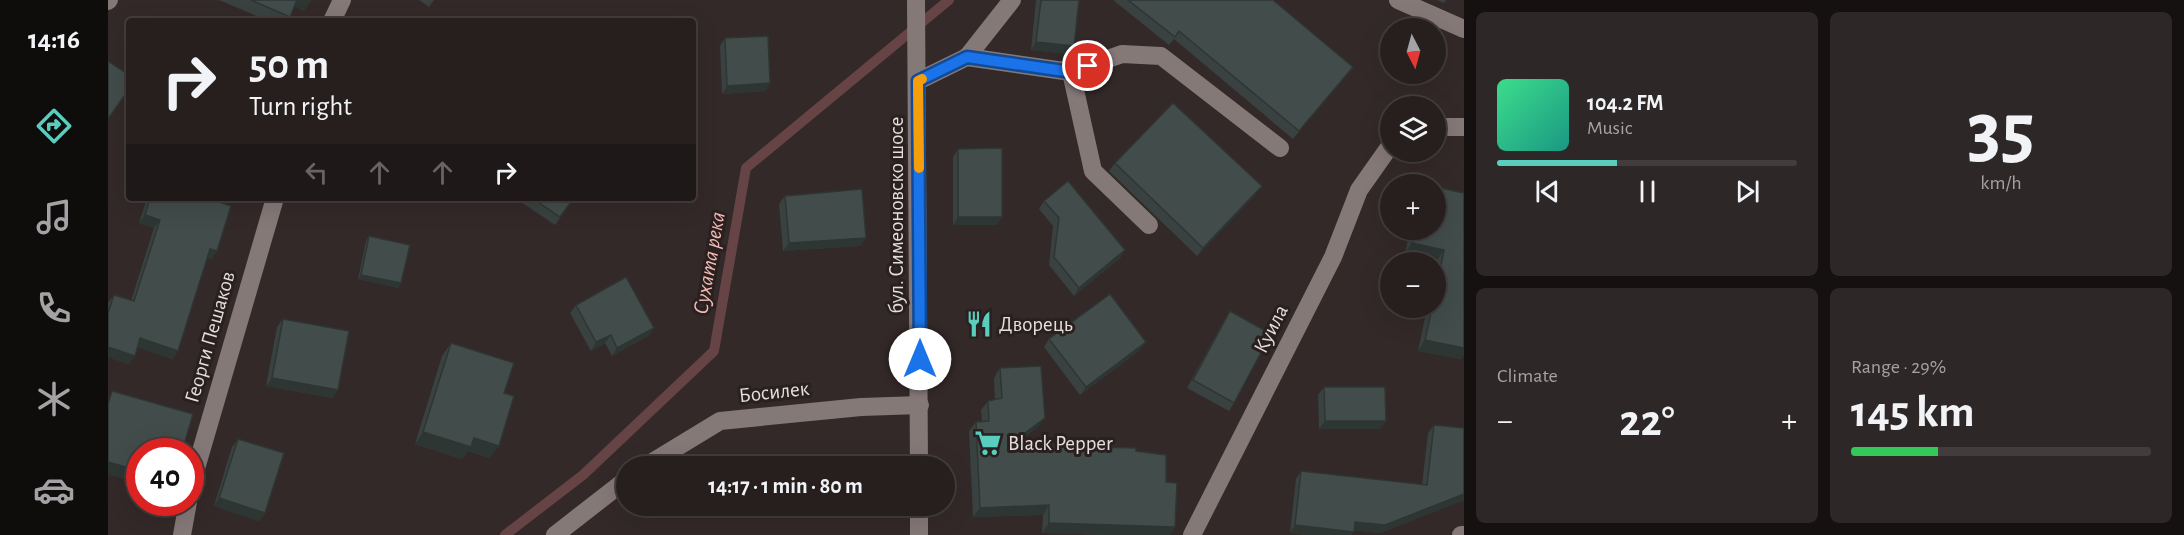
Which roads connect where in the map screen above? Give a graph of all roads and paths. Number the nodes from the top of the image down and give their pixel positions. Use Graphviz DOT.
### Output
graph roads {
  1 [pos="342,0"];
  2 [pos="916,0"];
  3 [pos="1012,0"];
  4 [pos="1398,0"];
  5 [pos="333,18"];
  6 [pos="1464,29"];
  7 [pos="967,57"];
  8 [pos="1071,72"];
  9 [pos="918,81"];
  10 [pos="1446,127"];
  11 [pos="1464,127"];
  12 [pos="1280,147"];
  13 [pos="1380,160"];
  14 [pos="274,201"];
  15 [pos="1149,225"];
  16 [pos="920,405"];
  17 [pos="204,441"];
  18 [pos="662,456"];
  19 [pos="919,456"];
  20 [pos="616,488"];
  21 [pos="185,516"];
  22 [pos="919,516"];
  23 [pos="182,535"];
  24 [pos="555,535"];
  25 [pos="919,535"];
  26 [pos="1192,535"];
  1 -- 5 [label="street"];
  2 -- 9 [label="street, бул. Симеоновско шосе"];
  3 -- 7 [label="street"];
  4 -- 6 [label="street"];
  7 -- 8 [label="street"];
  7 -- 9 [label="street"];
  8 -- 12 [label="street"];
  8 -- 15 [label="street"];
  9 -- 16 [label="street, бул. Симеоновско шосе"];
  10 -- 11 [label="street"];
  13 -- 26 [label="street, Куила"];
  14 -- 17 [label="street, Георги Пешаков"];
  16 -- 18 [label="street, Босилек"];
  16 -- 19 [label="street, бул. Симеоновско шосе"];
  20 -- 24 [label="street"];
  21 -- 23 [label="street"];
  22 -- 25 [label="street"];
}
